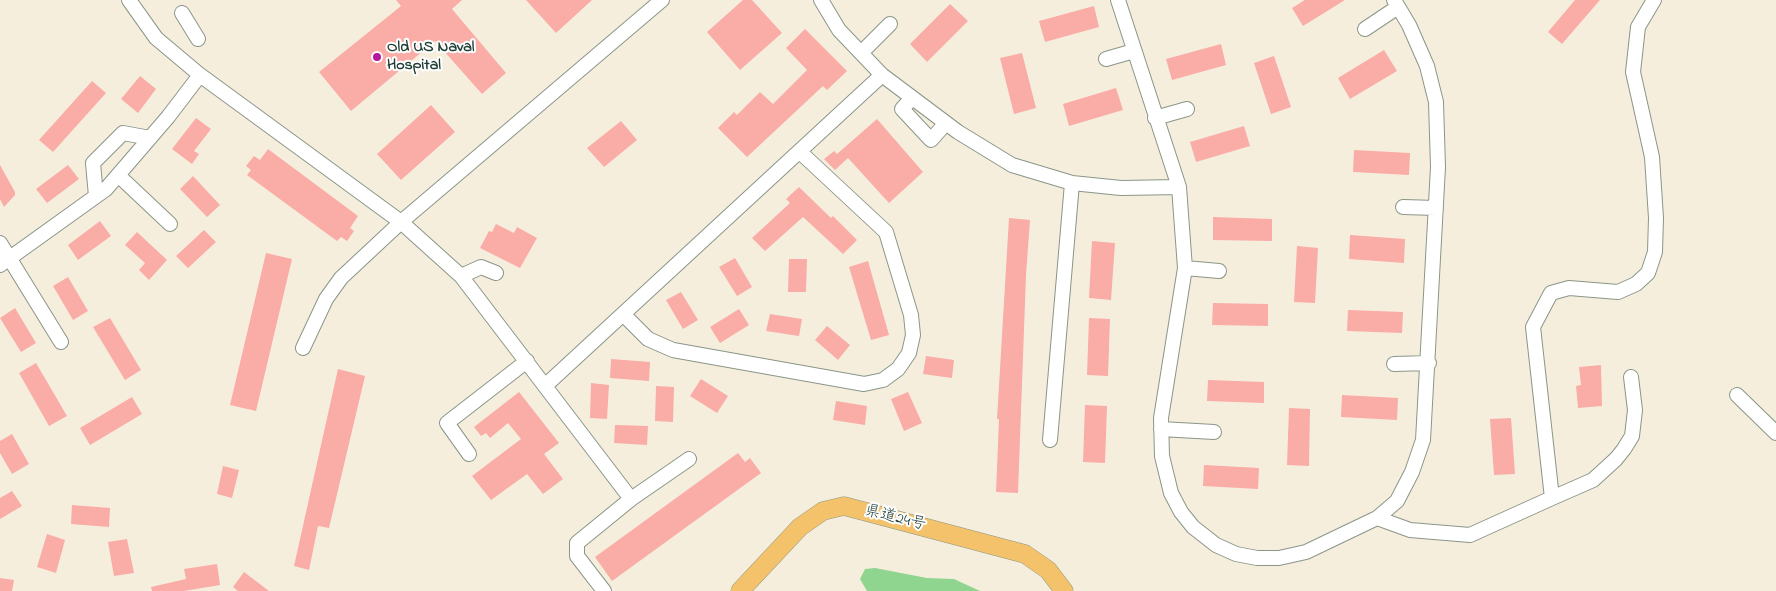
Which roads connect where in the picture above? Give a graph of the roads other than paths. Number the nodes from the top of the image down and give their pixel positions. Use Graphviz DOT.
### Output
graph roads {
  1 [pos="129,0"];
  2 [pos="662,0"];
  3 [pos="821,0"];
  4 [pos="1118,0"];
  5 [pos="1654,0"];
  6 [pos="1396,3"];
  7 [pos="182,13"];
  8 [pos="890,24"];
  9 [pos="1365,29"];
  10 [pos="198,39"];
  11 [pos="1134,51"];
  12 [pos="861,53"];
  13 [pos="1106,59"];
  14 [pos="200,75"];
  15 [pos="882,76"];
  16 [pos="912,98"];
  17 [pos="1187,109"];
  18 [pos="1155,118"];
  19 [pos="946,123"];
  20 [pos="150,138"];
  21 [pos="800,152"];
  22 [pos="118,175"];
  23 [pos="1072,183"];
  24 [pos="1179,187"];
  25 [pos="96,196"];
  26 [pos="1403,207"];
  27 [pos="1436,208"];
  28 [pos="401,222"];
  29 [pos="170,224"];
  30 [pos="0,243"];
  31 [pos="5,262"];
  32 [pos="1185,268"];
  33 [pos="1219,271"];
  34 [pos="496,273"];
  35 [pos="460,276"];
  36 [pos="623,314"];
  37 [pos="61,342"];
  38 [pos="303,348"];
  39 [pos="527,361"];
  40 [pos="1428,363"];
  41 [pos="1394,364"];
  42 [pos="1631,377"];
  43 [pos="546,385"];
  44 [pos="1737,395"];
  45 [pos="1161,429"];
  46 [pos="1214,432"];
  47 [pos="1776,433"];
  48 [pos="1050,440"];
  49 [pos="469,454"];
  50 [pos="689,459"];
  51 [pos="1552,498"];
  52 [pos="631,499"];
  53 [pos="1377,518"];
  54 [pos="604,591"];
  55 [pos="740,591"];
  56 [pos="1064,591"];
  1 -- 14 [label="street"];
  2 -- 28 [label="street"];
  3 -- 12 [label="street"];
  4 -- 11 [label="street"];
  5 -- 51 [label="street"];
  6 -- 9 [label="street"];
  6 -- 27 [label="street"];
  7 -- 10 [label="street"];
  8 -- 12 [label="street"];
  11 -- 13 [label="street"];
  11 -- 18 [label="street"];
  12 -- 15 [label="street"];
  14 -- 20 [label="street"];
  14 -- 28 [label="street"];
  15 -- 16 [label="street"];
  15 -- 21 [label="street"];
  16 -- 19 [label="street"];
  16 -- 19 [label="street"];
  17 -- 18 [label="street"];
  18 -- 24 [label="street"];
  19 -- 23 [label="street"];
  20 -- 22 [label="street"];
  20 -- 25 [label="street"];
  21 -- 36 [label="street"];
  21 -- 36 [label="street"];
  22 -- 25 [label="street"];
  22 -- 29 [label="street"];
  23 -- 24 [label="street"];
  23 -- 48 [label="street"];
  24 -- 32 [label="street"];
  25 -- 31 [label="street"];
  26 -- 27 [label="street"];
  27 -- 40 [label="street"];
  28 -- 35 [label="street"];
  28 -- 38 [label="street"];
  30 -- 31 [label="street"];
  31 -- 37 [label="street"];
  32 -- 33 [label="street"];
  32 -- 45 [label="street"];
  34 -- 35 [label="street"];
  35 -- 39 [label="street"];
  36 -- 43 [label="street"];
  39 -- 43 [label="street"];
  39 -- 49 [label="street"];
  40 -- 41 [label="street"];
  40 -- 53 [label="street"];
  42 -- 51 [label="street"];
  43 -- 52 [label="street"];
  44 -- 47 [label="street"];
  45 -- 46 [label="street"];
  45 -- 53 [label="street"];
  50 -- 52 [label="street"];
  51 -- 53 [label="street"];
  52 -- 54 [label="street"];
  55 -- 56 [label="main road, 県道24号"];
}
